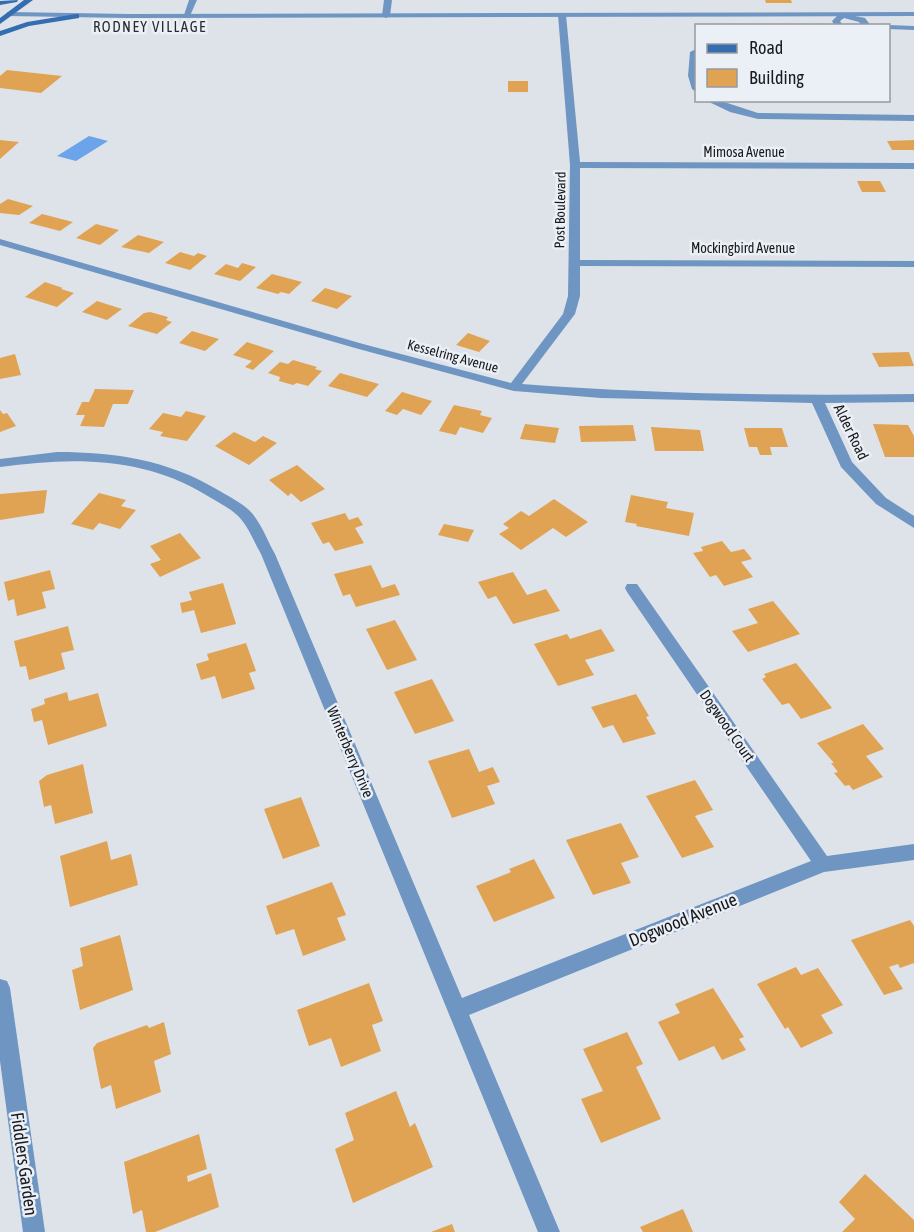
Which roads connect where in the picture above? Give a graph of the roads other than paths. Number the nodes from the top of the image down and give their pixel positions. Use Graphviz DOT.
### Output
graph roads {
  1 [pos="14,0"];
  2 [pos="29,0"];
  3 [pos="193,0"];
  4 [pos="388,0"];
  5 [pos="0,3"];
  6 [pos="0,13"];
  7 [pos="10,14"];
  8 [pos="914,14"];
  9 [pos="562,15"];
  10 [pos="843,15"];
  11 [pos="76,16"];
  12 [pos="186,16"];
  13 [pos="386,16"];
  14 [pos="0,22"];
  15 [pos="838,24"];
  16 [pos="865,24"];
  17 [pos="890,27"];
  18 [pos="914,28"];
  19 [pos="0,34"];
  20 [pos="695,52"];
  21 [pos="695,86"];
  22 [pos="714,102"];
  23 [pos="914,118"];
  24 [pos="575,165"];
  25 [pos="914,166"];
  26 [pos="0,242"];
  27 [pos="573,262"];
  28 [pos="914,264"];
  29 [pos="514,387"];
  30 [pos="914,398"];
  31 [pos="817,399"];
  32 [pos="0,463"];
  33 [pos="914,523"];
  34 [pos="632,588"];
  35 [pos="914,852"];
  36 [pos="823,864"];
  37 [pos="0,988"];
  38 [pos="457,1010"];
  39 [pos="34,1232"];
  40 [pos="549,1232"];
  1 -- 5 [label="main road"];
  2 -- 7 [label="main road"];
  3 -- 12 [label="street"];
  4 -- 13 [label="street"];
  6 -- 7 [label="main road"];
  7 -- 11 [label="street"];
  7 -- 14 [label="main road"];
  8 -- 10 [label="street"];
  9 -- 10 [label="street"];
  9 -- 13 [label="street"];
  9 -- 24 [label="street, Post Boulevard"];
  10 -- 15 [label="street"];
  10 -- 16 [label="street"];
  11 -- 12 [label="street"];
  11 -- 19 [label="main road"];
  12 -- 13 [label="street"];
  17 -- 18 [label="street"];
  20 -- 21 [label="street"];
  22 -- 23 [label="street"];
  24 -- 25 [label="street, Mimosa Avenue"];
  24 -- 27 [label="street, Post Boulevard"];
  26 -- 29 [label="street, Kesselring Avenue"];
  27 -- 28 [label="street, Mockingbird Avenue"];
  27 -- 29 [label="street, Post Boulevard"];
  29 -- 31 [label="street, Kesselring Avenue"];
  30 -- 31 [label="street, Kesselring Avenue"];
  31 -- 33 [label="street, Alder Road"];
  32 -- 38 [label="street, Winterberry Drive"];
  34 -- 36 [label="street, Dogwood Court"];
  35 -- 36 [label="street, Dogwood Avenue"];
  36 -- 38 [label="street, Dogwood Avenue"];
  37 -- 39 [label="street, Fiddlers Garden"];
  38 -- 40 [label="street, Winterberry Drive"];
}
